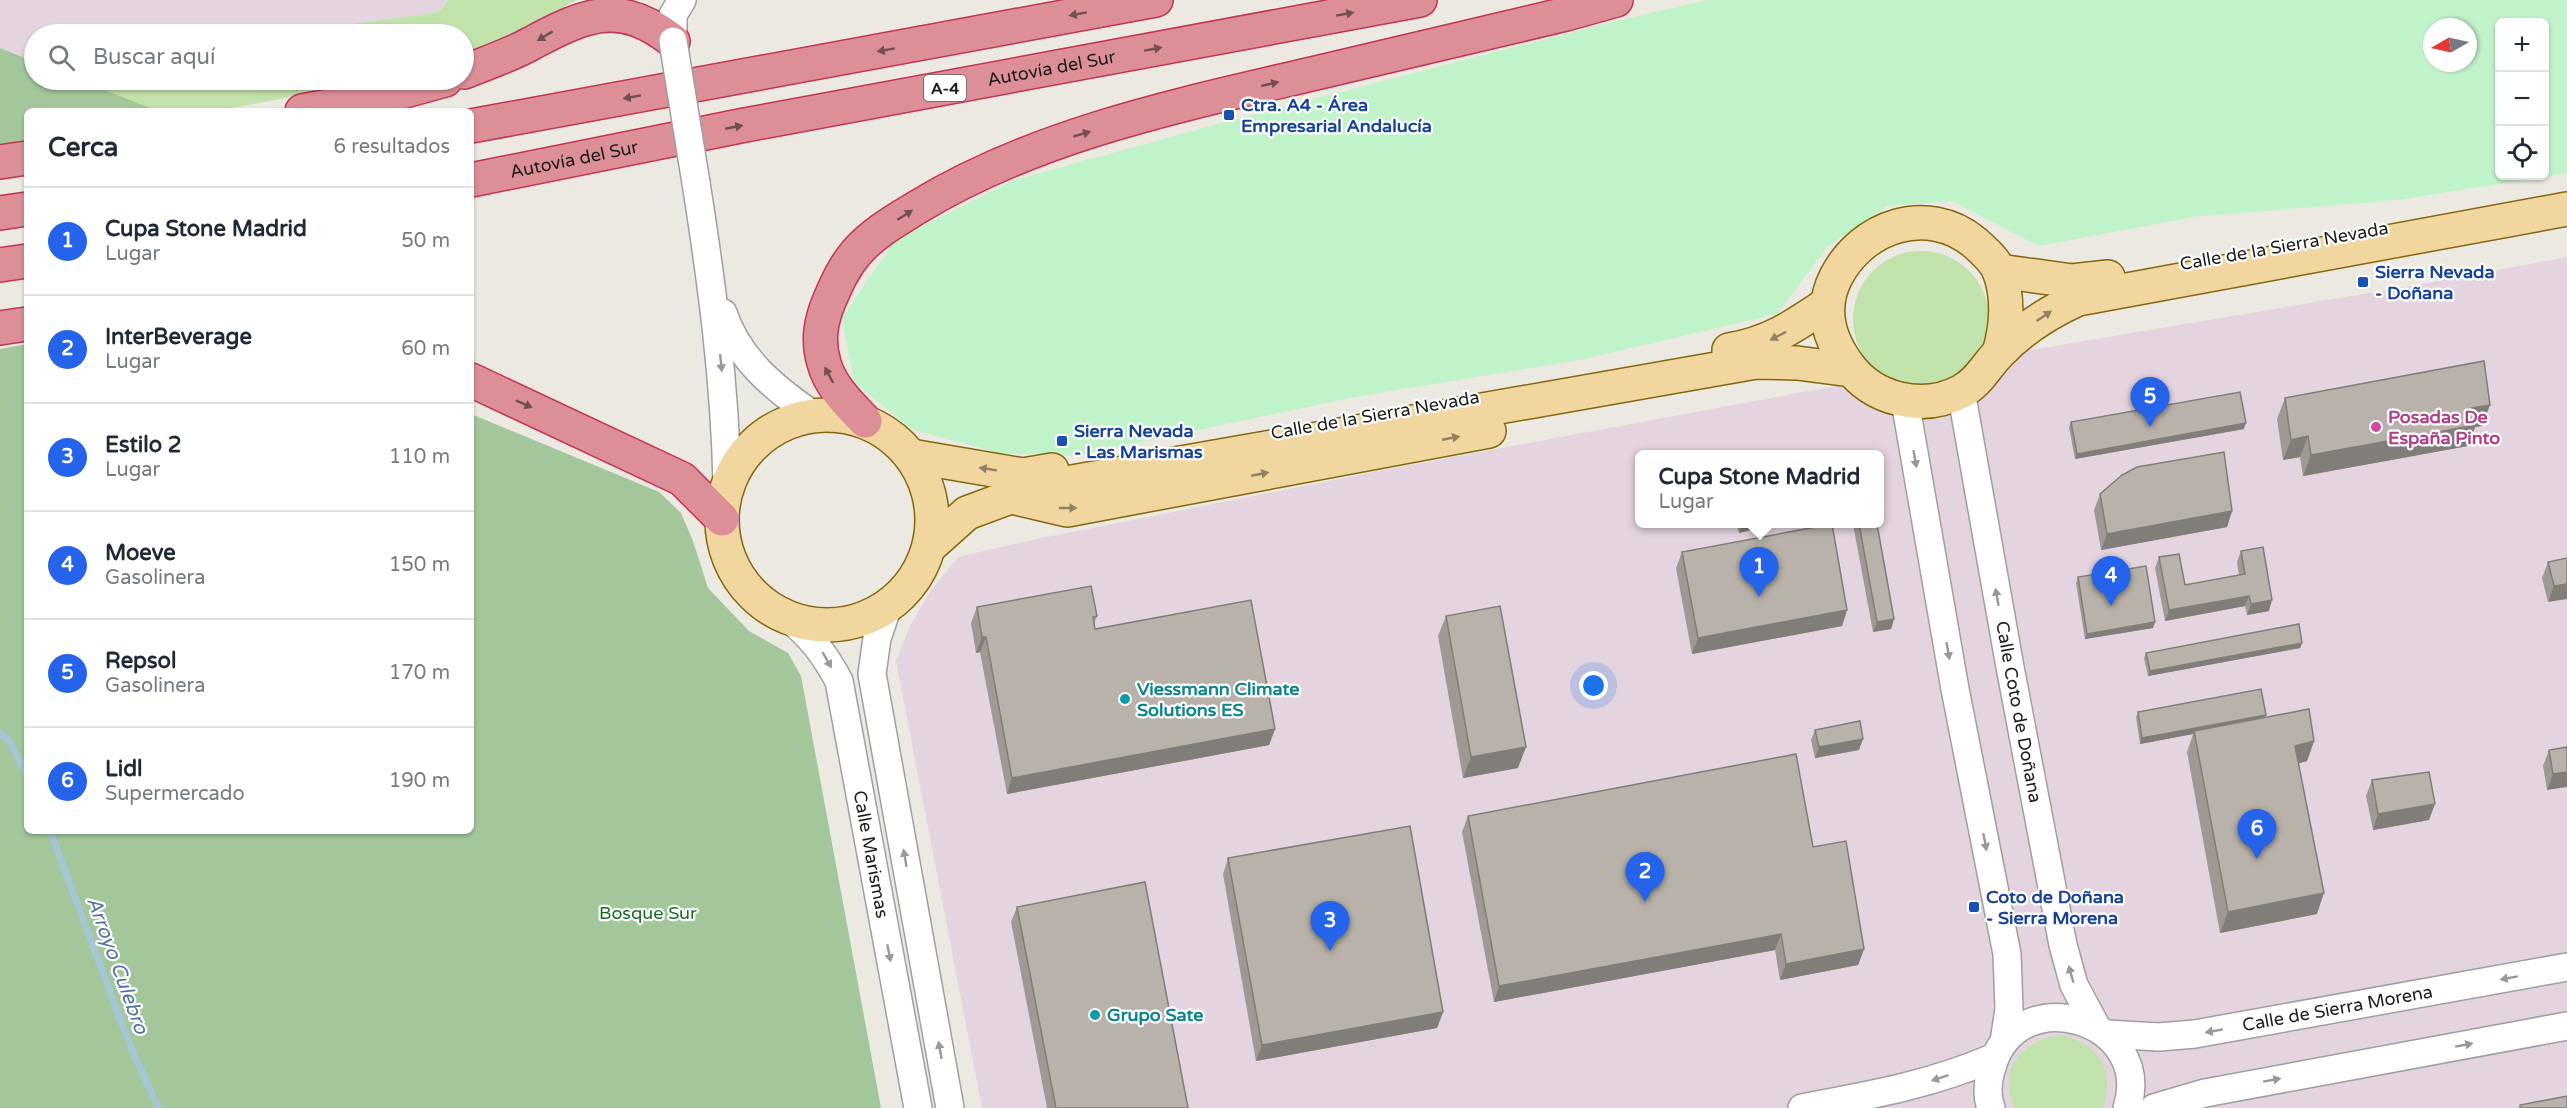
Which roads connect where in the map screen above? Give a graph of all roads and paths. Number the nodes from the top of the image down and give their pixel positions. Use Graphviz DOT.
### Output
graph roads {
  1 [pos="682,0"];
  2 [pos="1156,0"];
  3 [pos="1420,0"];
  4 [pos="1616,0"];
  5 [pos="603,5"];
  6 [pos="673,41"];
  7 [pos="474,68"];
  8 [pos="409,90"];
  9 [pos="318,108"];
  10 [pos="474,125"];
  11 [pos="24,158"];
  12 [pos="0,162"];
  13 [pos="24,174"];
  14 [pos="0,177"];
  15 [pos="474,179"];
  16 [pos="2567,195"];
  17 [pos="24,209"];
  18 [pos="2567,209"];
  19 [pos="0,213"];
  20 [pos="24,261"];
  21 [pos="0,265"];
  22 [pos="2000,271"];
  23 [pos="712,284"];
  24 [pos="1827,304"];
  25 [pos="24,324"];
  26 [pos="0,328"];
  27 [pos="1999,353"];
  28 [pos="1851,370"];
  29 [pos="474,381"];
  30 [pos="1961,392"];
  31 [pos="1905,401"];
  32 [pos="813,415"];
  33 [pos="865,421"];
  34 [pos="911,456"];
  35 [pos="727,485"];
  36 [pos="722,519"];
  37 [pos="929,547"];
  38 [pos="888,606"];
  39 [pos="788,618"];
  40 [pos="2567,967"];
  41 [pos="2567,1026"];
  42 [pos="2101,1030"];
  43 [pos="1999,1050"];
  44 [pos="918,1108"];
  45 [pos="950,1108"];
  46 [pos="1802,1108"];
  47 [pos="1991,1108"];
  48 [pos="2127,1108"];
  49 [pos="2154,1108"];
  1 -- 6 [label="street"];
  2 -- 10 [label="highway, one-way"];
  15 -- 3 [label="highway, Autovía del Sur / A-4, one-way"];
  33 -- 4 [label="highway, one-way"];
  5 -- 6 [label="highway"];
  5 -- 7 [label="highway, one-way"];
  6 -- 23 [label="street, bridge"];
  8 -- 9 [label="highway"];
  11 -- 12 [label="highway"];
  13 -- 14 [label="highway"];
  16 -- 22 [label="main road, Calle de la Sierra Nevada"];
  17 -- 19 [label="highway"];
  27 -- 18 [label="main road, one-way"];
  20 -- 21 [label="highway"];
  22 -- 24 [label="main road"];
  22 -- 27 [label="main road"];
  23 -- 32 [label="street"];
  23 -- 35 [label="street, one-way"];
  24 -- 28 [label="main road"];
  24 -- 34 [label="main road, Calle de la Sierra Nevada, one-way"];
  25 -- 26 [label="highway"];
  27 -- 30 [label="main road"];
  28 -- 31 [label="main road"];
  37 -- 28 [label="main road, one-way"];
  29 -- 36 [label="highway, one-way"];
  30 -- 31 [label="main road"];
  42 -- 30 [label="street, Calle Coto de Doñana, one-way"];
  31 -- 43 [label="street, one-way"];
  32 -- 33 [label="main road"];
  32 -- 35 [label="main road"];
  33 -- 34 [label="main road"];
  34 -- 37 [label="main road"];
  35 -- 36 [label="main road"];
  36 -- 39 [label="main road"];
  37 -- 38 [label="main road"];
  38 -- 39 [label="main road"];
  45 -- 38 [label="street, Calle Marismas, one-way"];
  39 -- 44 [label="street, Calle Marismas, one-way"];
  40 -- 42 [label="street, Calle de Sierra Morena, one-way"];
  49 -- 41 [label="street, one-way"];
  42 -- 43 [label="street, Calle de Sierra Morena"];
  42 -- 48 [label="street, Calle Coto de Doñana"];
  43 -- 46 [label="street, one-way"];
  43 -- 47 [label="street"];
}
